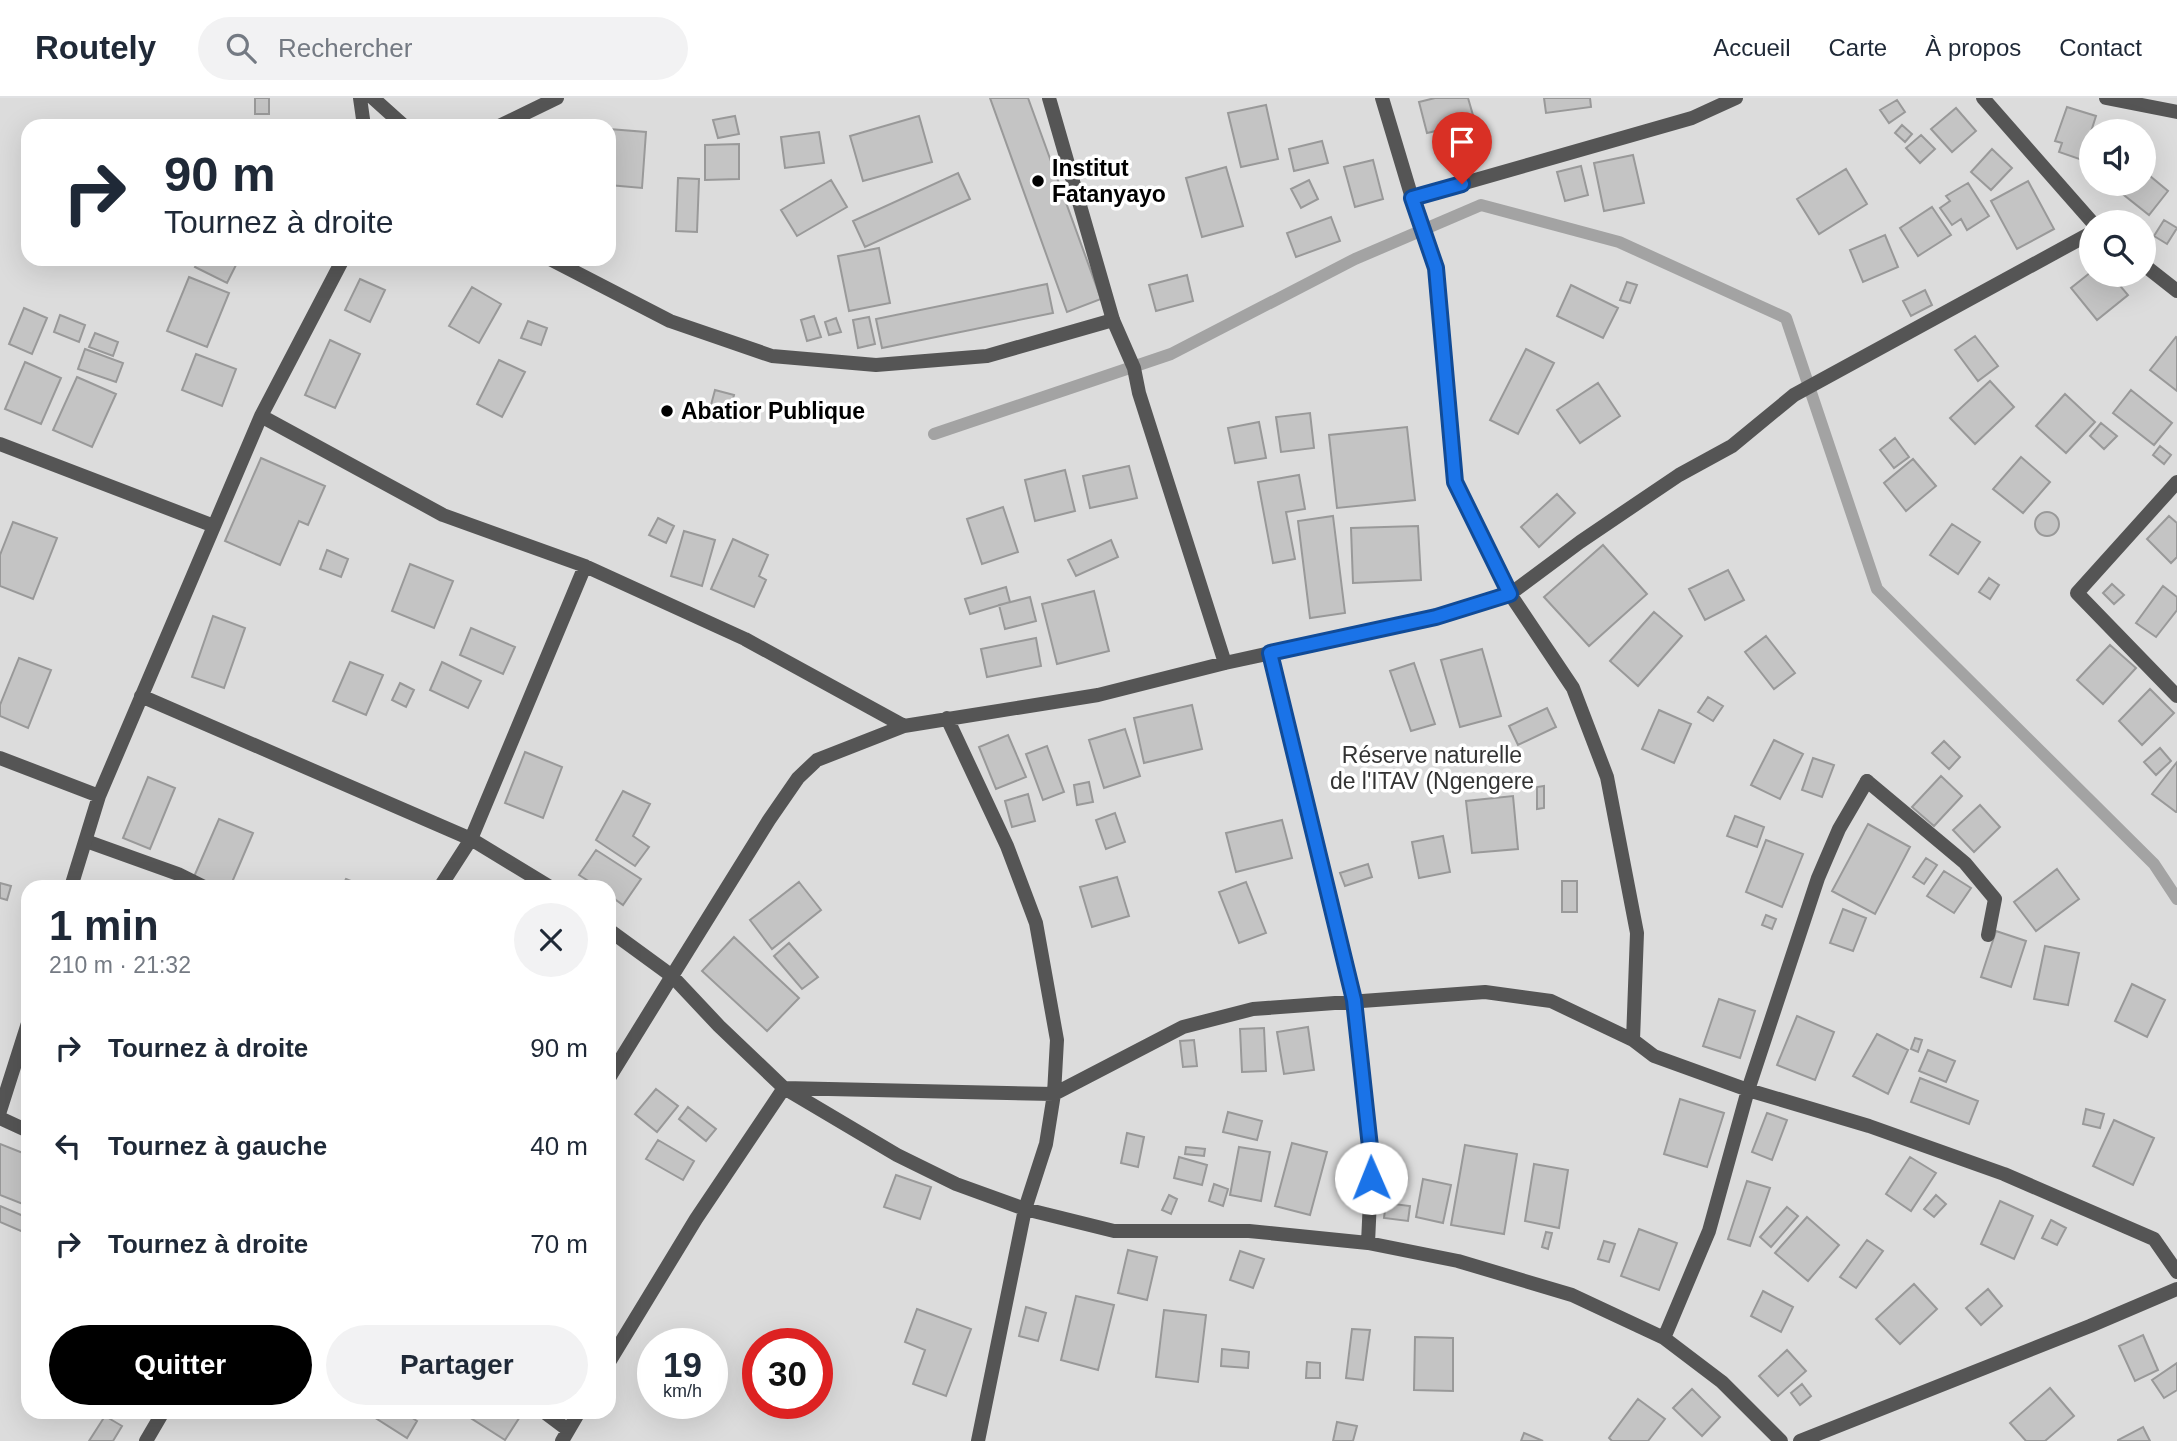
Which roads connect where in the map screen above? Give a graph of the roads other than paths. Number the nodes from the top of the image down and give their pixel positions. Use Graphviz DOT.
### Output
graph roads {
  1 [pos="360,98"];
  2 [pos="373,98"];
  3 [pos="557,98"];
  4 [pos="1049,98"];
  5 [pos="1382,98"];
  6 [pos="1736,98"];
  7 [pos="1983,98"];
  8 [pos="2106,98"];
  9 [pos="2177,112"];
  10 [pos="363,119"];
  11 [pos="396,119"];
  12 [pos="513,119"];
  13 [pos="1412,198"];
  14 [pos="2081,210"];
  15 [pos="2079,240"];
  16 [pos="339,266"];
  17 [pos="564,266"];
  18 [pos="2156,274"];
  19 [pos="2177,291"];
  20 [pos="1113,320"];
  21 [pos="261,416"];
  22 [pos="0,444"];
  23 [pos="2177,482"];
  24 [pos="214,526"];
  25 [pos="585,566"];
  26 [pos="1510,594"];
  27 [pos="1270,653"];
  28 [pos="1225,663"];
  29 [pos="141,696"];
  30 [pos="2177,696"];
  31 [pos="947,718"];
  32 [pos="904,726"];
  33 [pos="0,758"];
  34 [pos="99,796"];
  35 [pos="471,839"];
  36 [pos="86,841"];
  37 [pos="73,880"];
  38 [pos="190,880"];
  39 [pos="445,880"];
  40 [pos="538,880"];
  41 [pos="616,935"];
  42 [pos="1988,935"];
  43 [pos="672,976"];
  44 [pos="1354,1000"];
  45 [pos="1633,1040"];
  46 [pos="21,1045"];
  47 [pos="616,1067"];
  48 [pos="784,1088"];
  49 [pos="1748,1090"];
  50 [pos="1054,1094"];
  51 [pos="0,1111"];
  52 [pos="0,1118"];
  53 [pos="21,1128"];
  54 [pos="1025,1209"];
  55 [pos="1368,1243"];
  56 [pos="2177,1272"];
  57 [pos="2177,1289"];
  58 [pos="1664,1338"];
  59 [pos="616,1350"];
  60 [pos="159,1419"];
  61 [pos="550,1419"];
  62 [pos="575,1419"];
  63 [pos="565,1436"];
  64 [pos="146,1441"];
  65 [pos="978,1441"];
  66 [pos="1781,1441"];
  67 [pos="1800,1441"];
  1 -- 10 [label="street"];
  2 -- 11 [label="street"];
  3 -- 12 [label="street"];
  4 -- 20 [label="street"];
  5 -- 13 [label="street"];
  6 -- 13 [label="street"];
  7 -- 14 [label="street"];
  8 -- 9 [label="street"];
  13 -- 26 [label="street"];
  15 -- 26 [label="street"];
  16 -- 21 [label="street"];
  17 -- 20 [label="street"];
  18 -- 19 [label="street"];
  20 -- 28 [label="street"];
  21 -- 24 [label="street"];
  21 -- 25 [label="street"];
  22 -- 24 [label="street"];
  23 -- 30 [label="street"];
  24 -- 29 [label="street"];
  25 -- 32 [label="street"];
  25 -- 35 [label="street"];
  26 -- 27 [label="street"];
  26 -- 45 [label="street"];
  27 -- 28 [label="street"];
  27 -- 44 [label="street"];
  28 -- 31 [label="street"];
  29 -- 34 [label="street"];
  29 -- 35 [label="street"];
  31 -- 32 [label="street"];
  31 -- 50 [label="street"];
  32 -- 43 [label="street"];
  33 -- 34 [label="street"];
  34 -- 36 [label="street"];
  35 -- 39 [label="street"];
  35 -- 40 [label="street"];
  36 -- 37 [label="street"];
  36 -- 38 [label="street"];
  41 -- 43 [label="street"];
  42 -- 49 [label="street"];
  43 -- 47 [label="street"];
  43 -- 48 [label="street"];
  44 -- 45 [label="street"];
  44 -- 50 [label="street"];
  44 -- 55 [label="street"];
  45 -- 49 [label="street"];
  46 -- 51 [label="street"];
  48 -- 50 [label="street"];
  48 -- 54 [label="street"];
  48 -- 59 [label="street"];
  49 -- 56 [label="street"];
  49 -- 58 [label="street"];
  50 -- 54 [label="street"];
  52 -- 53 [label="street"];
  54 -- 55 [label="street"];
  54 -- 65 [label="street"];
  55 -- 58 [label="street"];
  57 -- 67 [label="street"];
  58 -- 66 [label="street"];
  60 -- 64 [label="street"];
  61 -- 63 [label="street"];
  62 -- 63 [label="street"];
}
